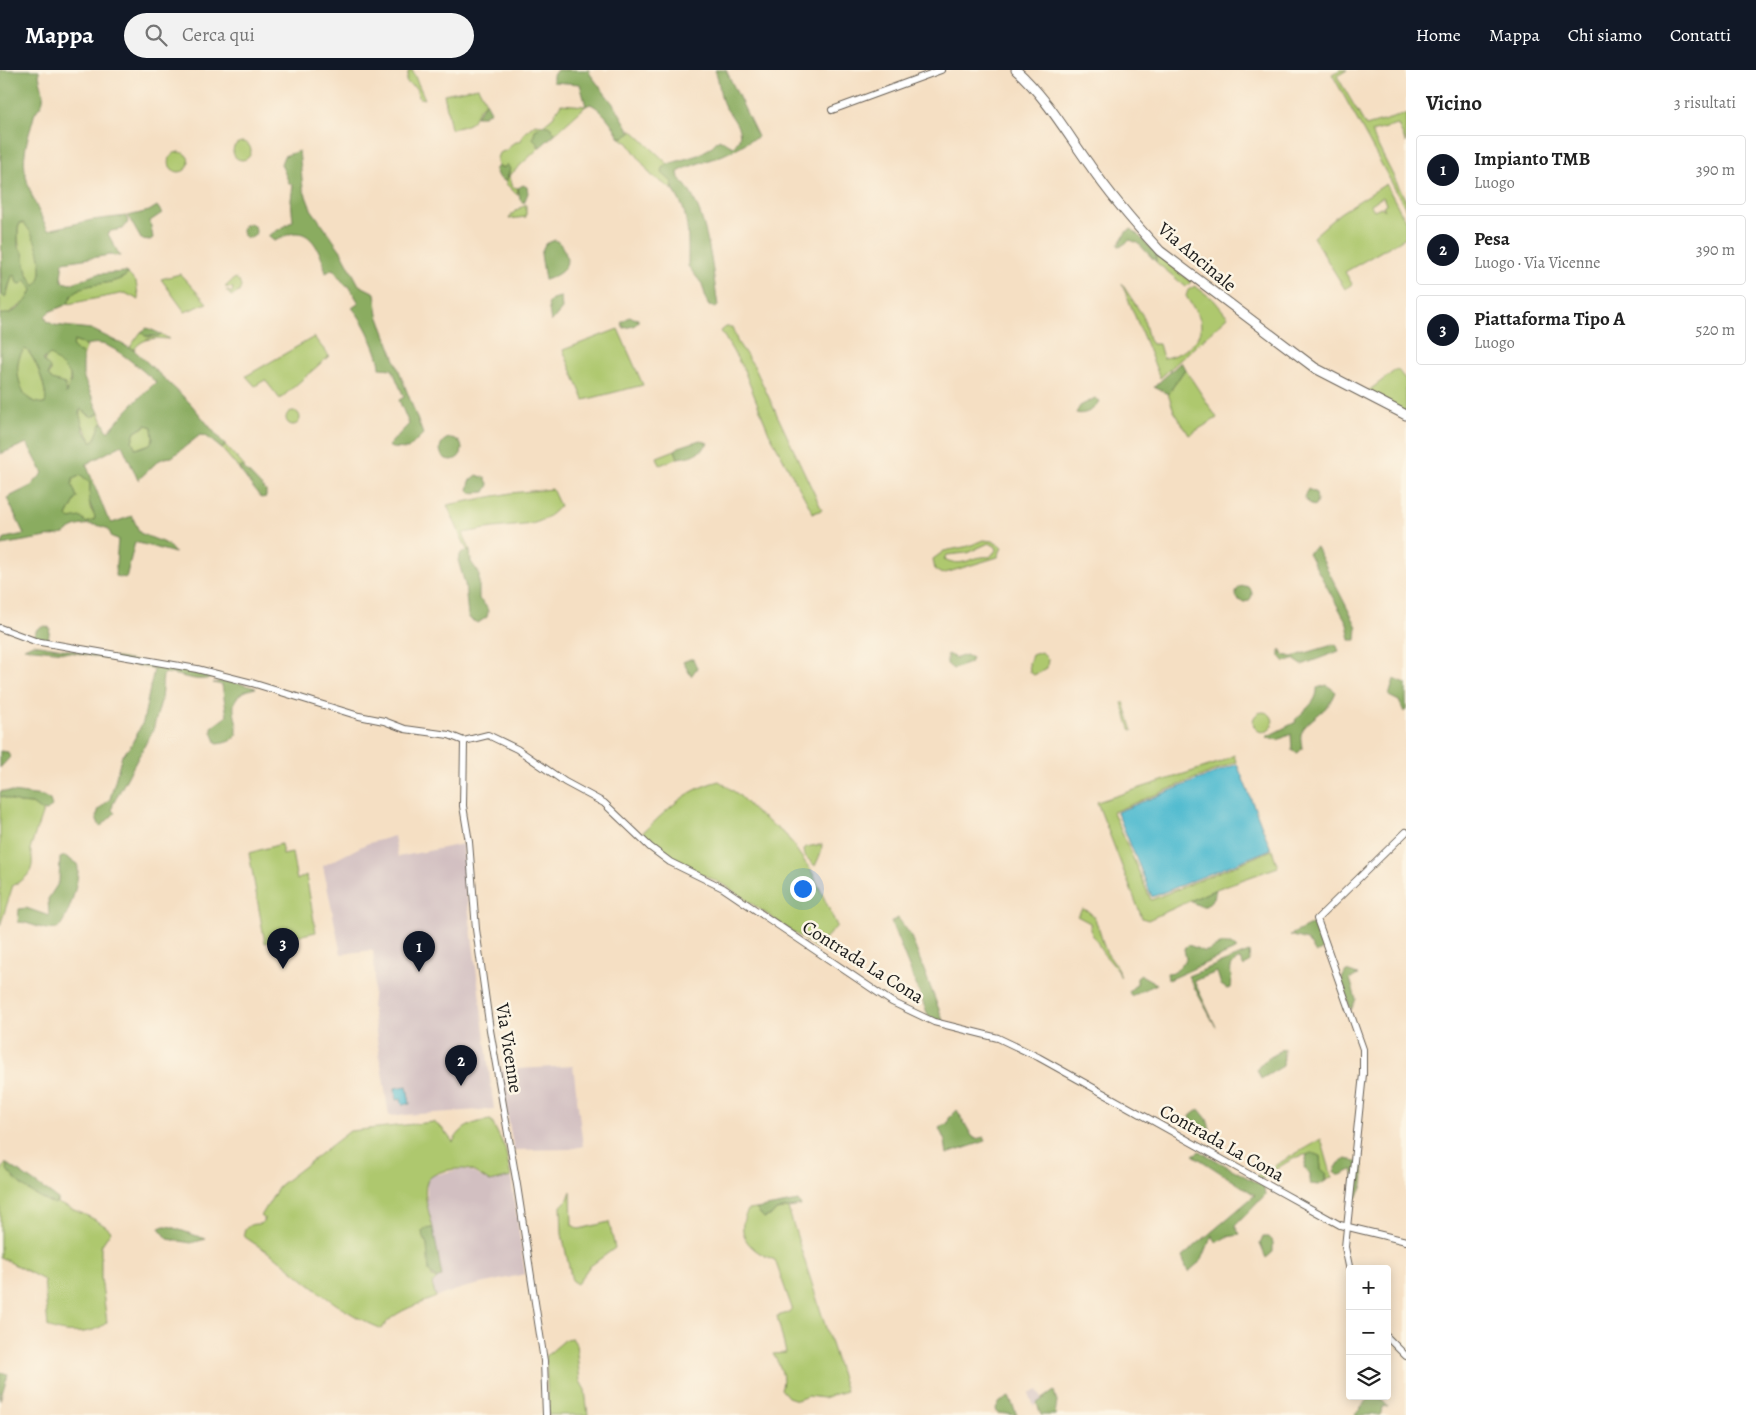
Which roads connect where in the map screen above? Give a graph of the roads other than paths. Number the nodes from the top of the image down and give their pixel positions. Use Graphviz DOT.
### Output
graph roads {
  1 [pos="941,70"];
  2 [pos="1016,70"];
  3 [pos="832,110"];
  4 [pos="1406,415"];
  5 [pos="0,628"];
  6 [pos="464,741"];
  7 [pos="1406,832"];
  8 [pos="1348,1228"];
  9 [pos="1406,1240"];
  10 [pos="1349,1265"];
  11 [pos="1391,1341"];
  12 [pos="1406,1356"];
  13 [pos="546,1415"];
  1 -- 3 [label="street"];
  2 -- 4 [label="main road, Via Ancinale"];
  5 -- 6 [label="street"];
  6 -- 8 [label="street, Contrada La Cona"];
  6 -- 13 [label="street, Via Vicenne"];
  7 -- 8 [label="street"];
  8 -- 9 [label="street, Contrada La Cona"];
  8 -- 10 [label="street"];
  11 -- 12 [label="street"];
}
